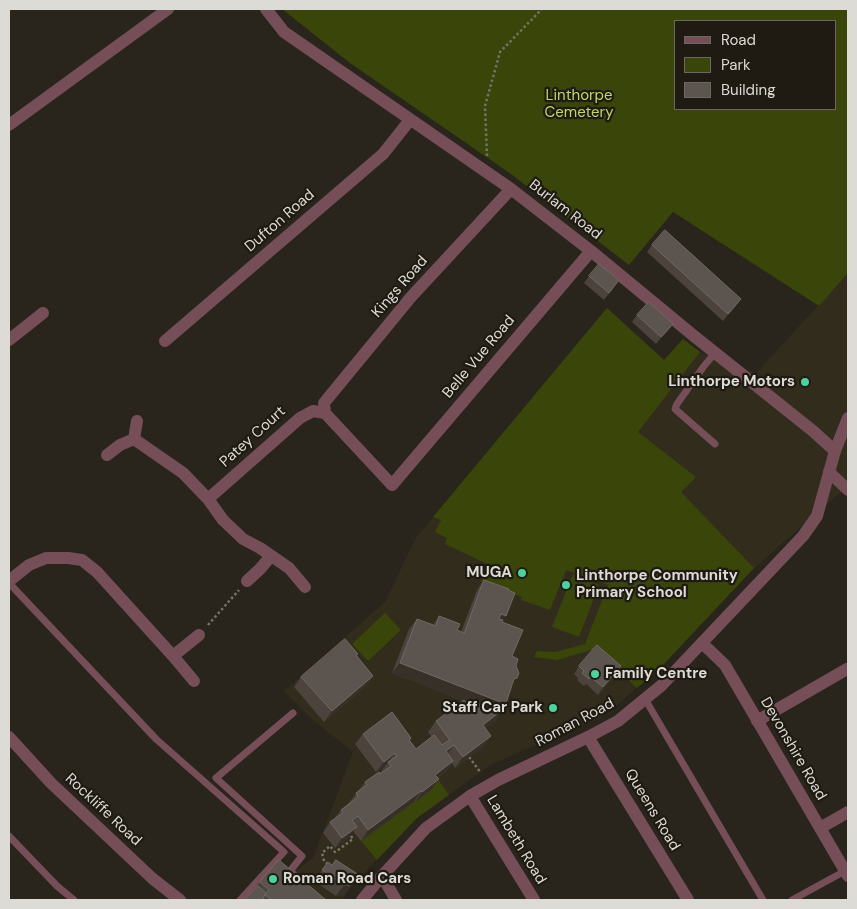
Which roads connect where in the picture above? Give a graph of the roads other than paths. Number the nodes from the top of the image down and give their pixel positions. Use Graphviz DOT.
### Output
graph roads {
  1 [pos="168,9"];
  2 [pos="266,9"];
  3 [pos="410,120"];
  4 [pos="9,125"];
  5 [pos="511,189"];
  6 [pos="591,251"];
  7 [pos="43,313"];
  8 [pos="9,340"];
  9 [pos="165,341"];
  10 [pos="715,353"];
  11 [pos="325,413"];
  12 [pos="848,418"];
  13 [pos="137,421"];
  14 [pos="134,439"];
  15 [pos="715,444"];
  16 [pos="835,451"];
  17 [pos="107,455"];
  18 [pos="829,472"];
  19 [pos="848,490"];
  20 [pos="208,499"];
  21 [pos="271,556"];
  22 [pos="247,581"];
  23 [pos="9,582"];
  24 [pos="305,587"];
  25 [pos="199,635"];
  26 [pos="702,644"];
  27 [pos="173,656"];
  28 [pos="848,670"];
  29 [pos="194,681"];
  30 [pos="644,699"];
  31 [pos="293,713"];
  32 [pos="757,722"];
  33 [pos="588,736"];
  34 [pos="9,737"];
  35 [pos="470,796"];
  36 [pos="848,812"];
  37 [pos="820,828"];
  38 [pos="9,836"];
  39 [pos="847,874"];
  40 [pos="382,876"];
  41 [pos="303,883"];
  42 [pos="74,900"];
  43 [pos="180,900"];
  44 [pos="240,900"];
  45 [pos="362,900"];
  46 [pos="396,900"];
  47 [pos="534,900"];
  48 [pos="688,900"];
  49 [pos="763,900"];
  50 [pos="792,900"];
  1 -- 4 [label="street"];
  2 -- 3 [label="street, Burlam Road"];
  3 -- 5 [label="street, Burlam Road"];
  3 -- 9 [label="street, Dufton Road"];
  5 -- 6 [label="street, Burlam Road"];
  5 -- 11 [label="street, Kings Road"];
  6 -- 10 [label="street, Burlam Road"];
  6 -- 11 [label="street, Belle Vue Road"];
  7 -- 8 [label="street"];
  10 -- 15 [label="lane"];
  10 -- 16 [label="street, Burlam Road"];
  11 -- 20 [label="street, Patey Court"];
  12 -- 16 [label="street, Roman Road"];
  13 -- 14 [label="street"];
  14 -- 17 [label="street"];
  14 -- 20 [label="street"];
  16 -- 18 [label="street, Roman Road"];
  18 -- 19 [label="street"];
  18 -- 26 [label="street, Roman Road"];
  20 -- 21 [label="street"];
  21 -- 22 [label="street"];
  21 -- 24 [label="street"];
  23 -- 27 [label="street"];
  23 -- 44 [label="lane"];
  25 -- 27 [label="street"];
  26 -- 30 [label="street, Roman Road"];
  26 -- 32 [label="street, Devonshire Road"];
  27 -- 29 [label="street"];
  28 -- 32 [label="street"];
  30 -- 33 [label="street, Roman Road"];
  30 -- 49 [label="lane"];
  31 -- 41 [label="lane"];
  32 -- 37 [label="street, Devonshire Road"];
  33 -- 35 [label="street, Roman Road"];
  33 -- 48 [label="street, Queens Road"];
  34 -- 43 [label="street, Rockliffe Road"];
  35 -- 40 [label="street, Roman Road"];
  35 -- 47 [label="street, Lambeth Road"];
  36 -- 37 [label="street"];
  37 -- 39 [label="street, Devonshire Road"];
  38 -- 42 [label="lane"];
  39 -- 50 [label="lane"];
  40 -- 45 [label="street, Roman Road"];
  40 -- 46 [label="street"];
}
